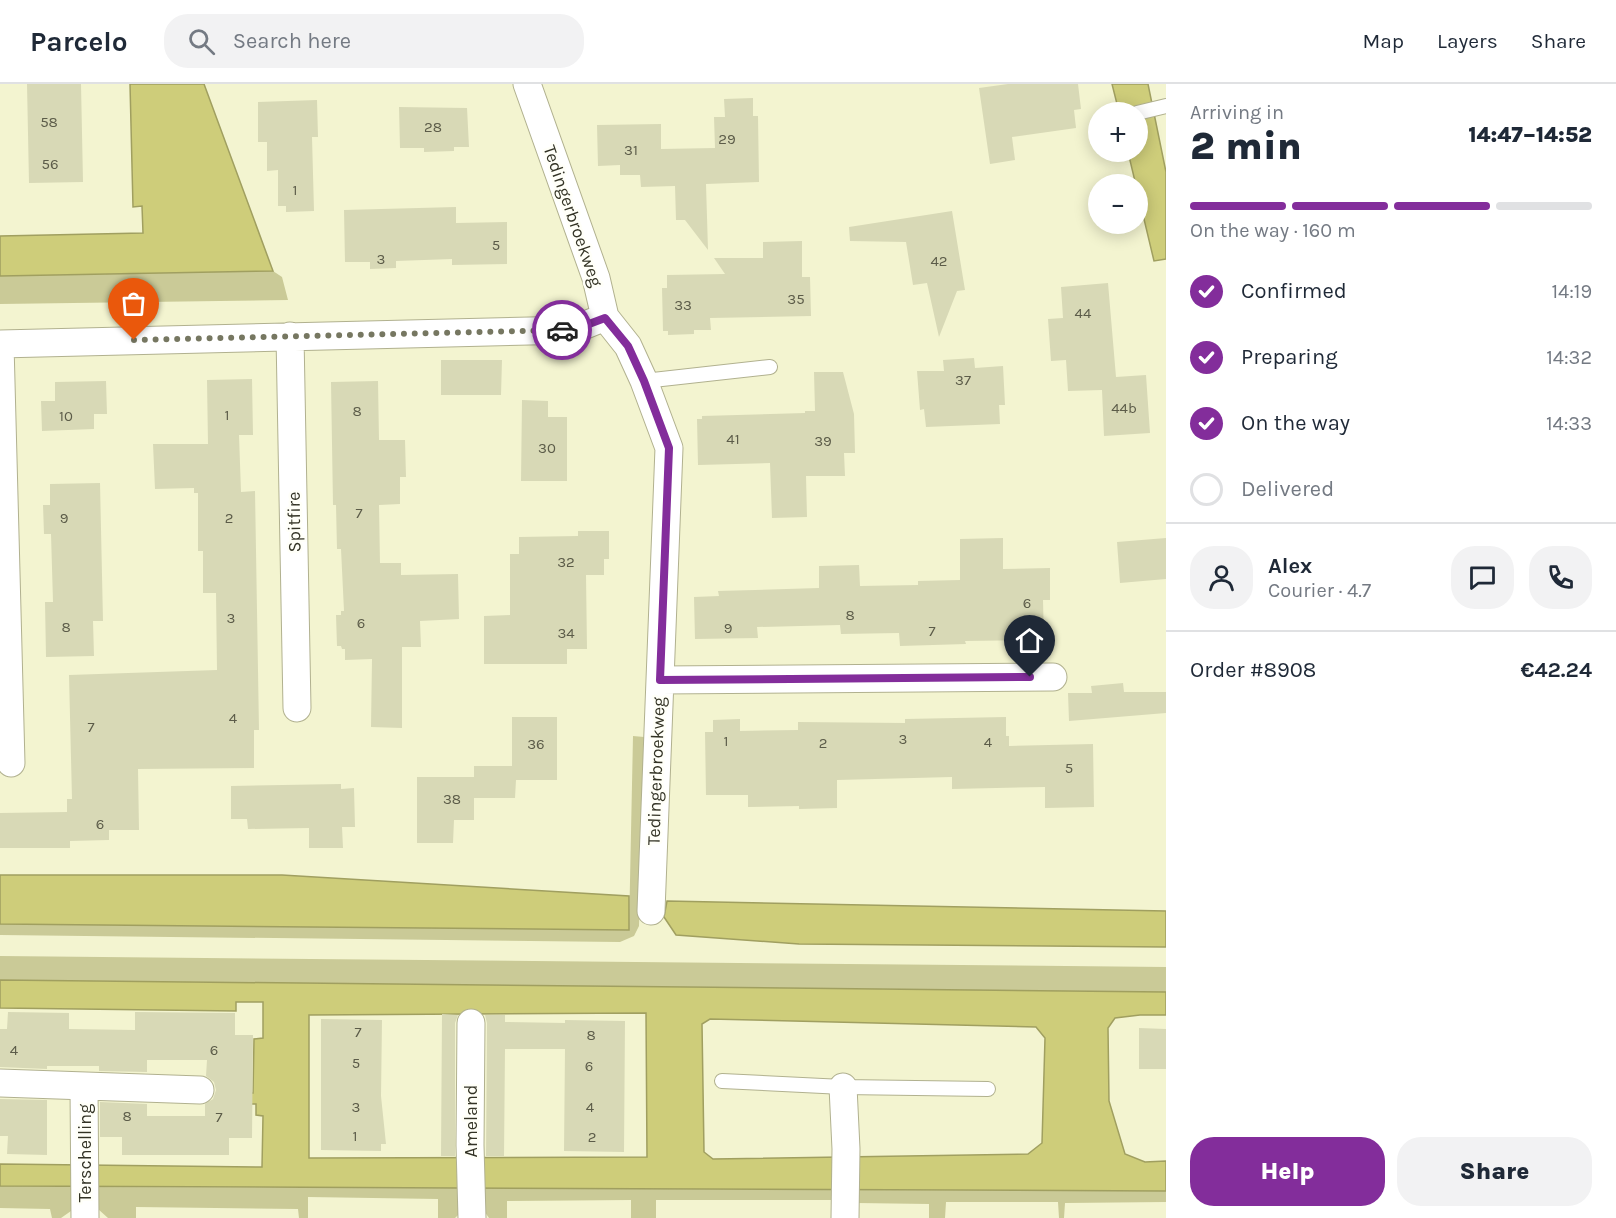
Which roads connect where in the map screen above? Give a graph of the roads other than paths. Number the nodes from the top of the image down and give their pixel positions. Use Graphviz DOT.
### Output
graph roads {
  1 [pos="527,84"];
  2 [pos="1166,106"];
  3 [pos="1148,110"];
  4 [pos="605,318"];
  5 [pos="290,336"];
  6 [pos="0,344"];
  7 [pos="770,367"];
  8 [pos="644,381"];
  9 [pos="1053,677"];
  10 [pos="660,680"];
  11 [pos="297,708"];
  12 [pos="11,763"];
  13 [pos="651,911"];
  14 [pos="471,1023"];
  15 [pos="722,1081"];
  16 [pos="0,1083"];
  17 [pos="843,1087"];
  18 [pos="84,1088"];
  19 [pos="988,1089"];
  20 [pos="200,1090"];
  21 [pos="85,1207"];
  22 [pos="472,1208"];
  23 [pos="846,1208"];
  1 -- 4 [label="street, Tedingerbroekweg"];
  2 -- 3 [label="lane"];
  4 -- 5 [label="street"];
  4 -- 8 [label="street, Tedingerbroekweg"];
  5 -- 6 [label="street"];
  5 -- 11 [label="street, Spitfire"];
  6 -- 12 [label="street"];
  7 -- 8 [label="lane"];
  8 -- 10 [label="street, Tedingerbroekweg"];
  9 -- 10 [label="street"];
  10 -- 13 [label="street, Tedingerbroekweg"];
  14 -- 22 [label="street, Ameland"];
  15 -- 17 [label="lane"];
  16 -- 18 [label="street, Terschelling"];
  17 -- 19 [label="lane"];
  17 -- 23 [label="street"];
  18 -- 20 [label="street, Terschelling"];
  18 -- 21 [label="street, Terschelling"];
}
